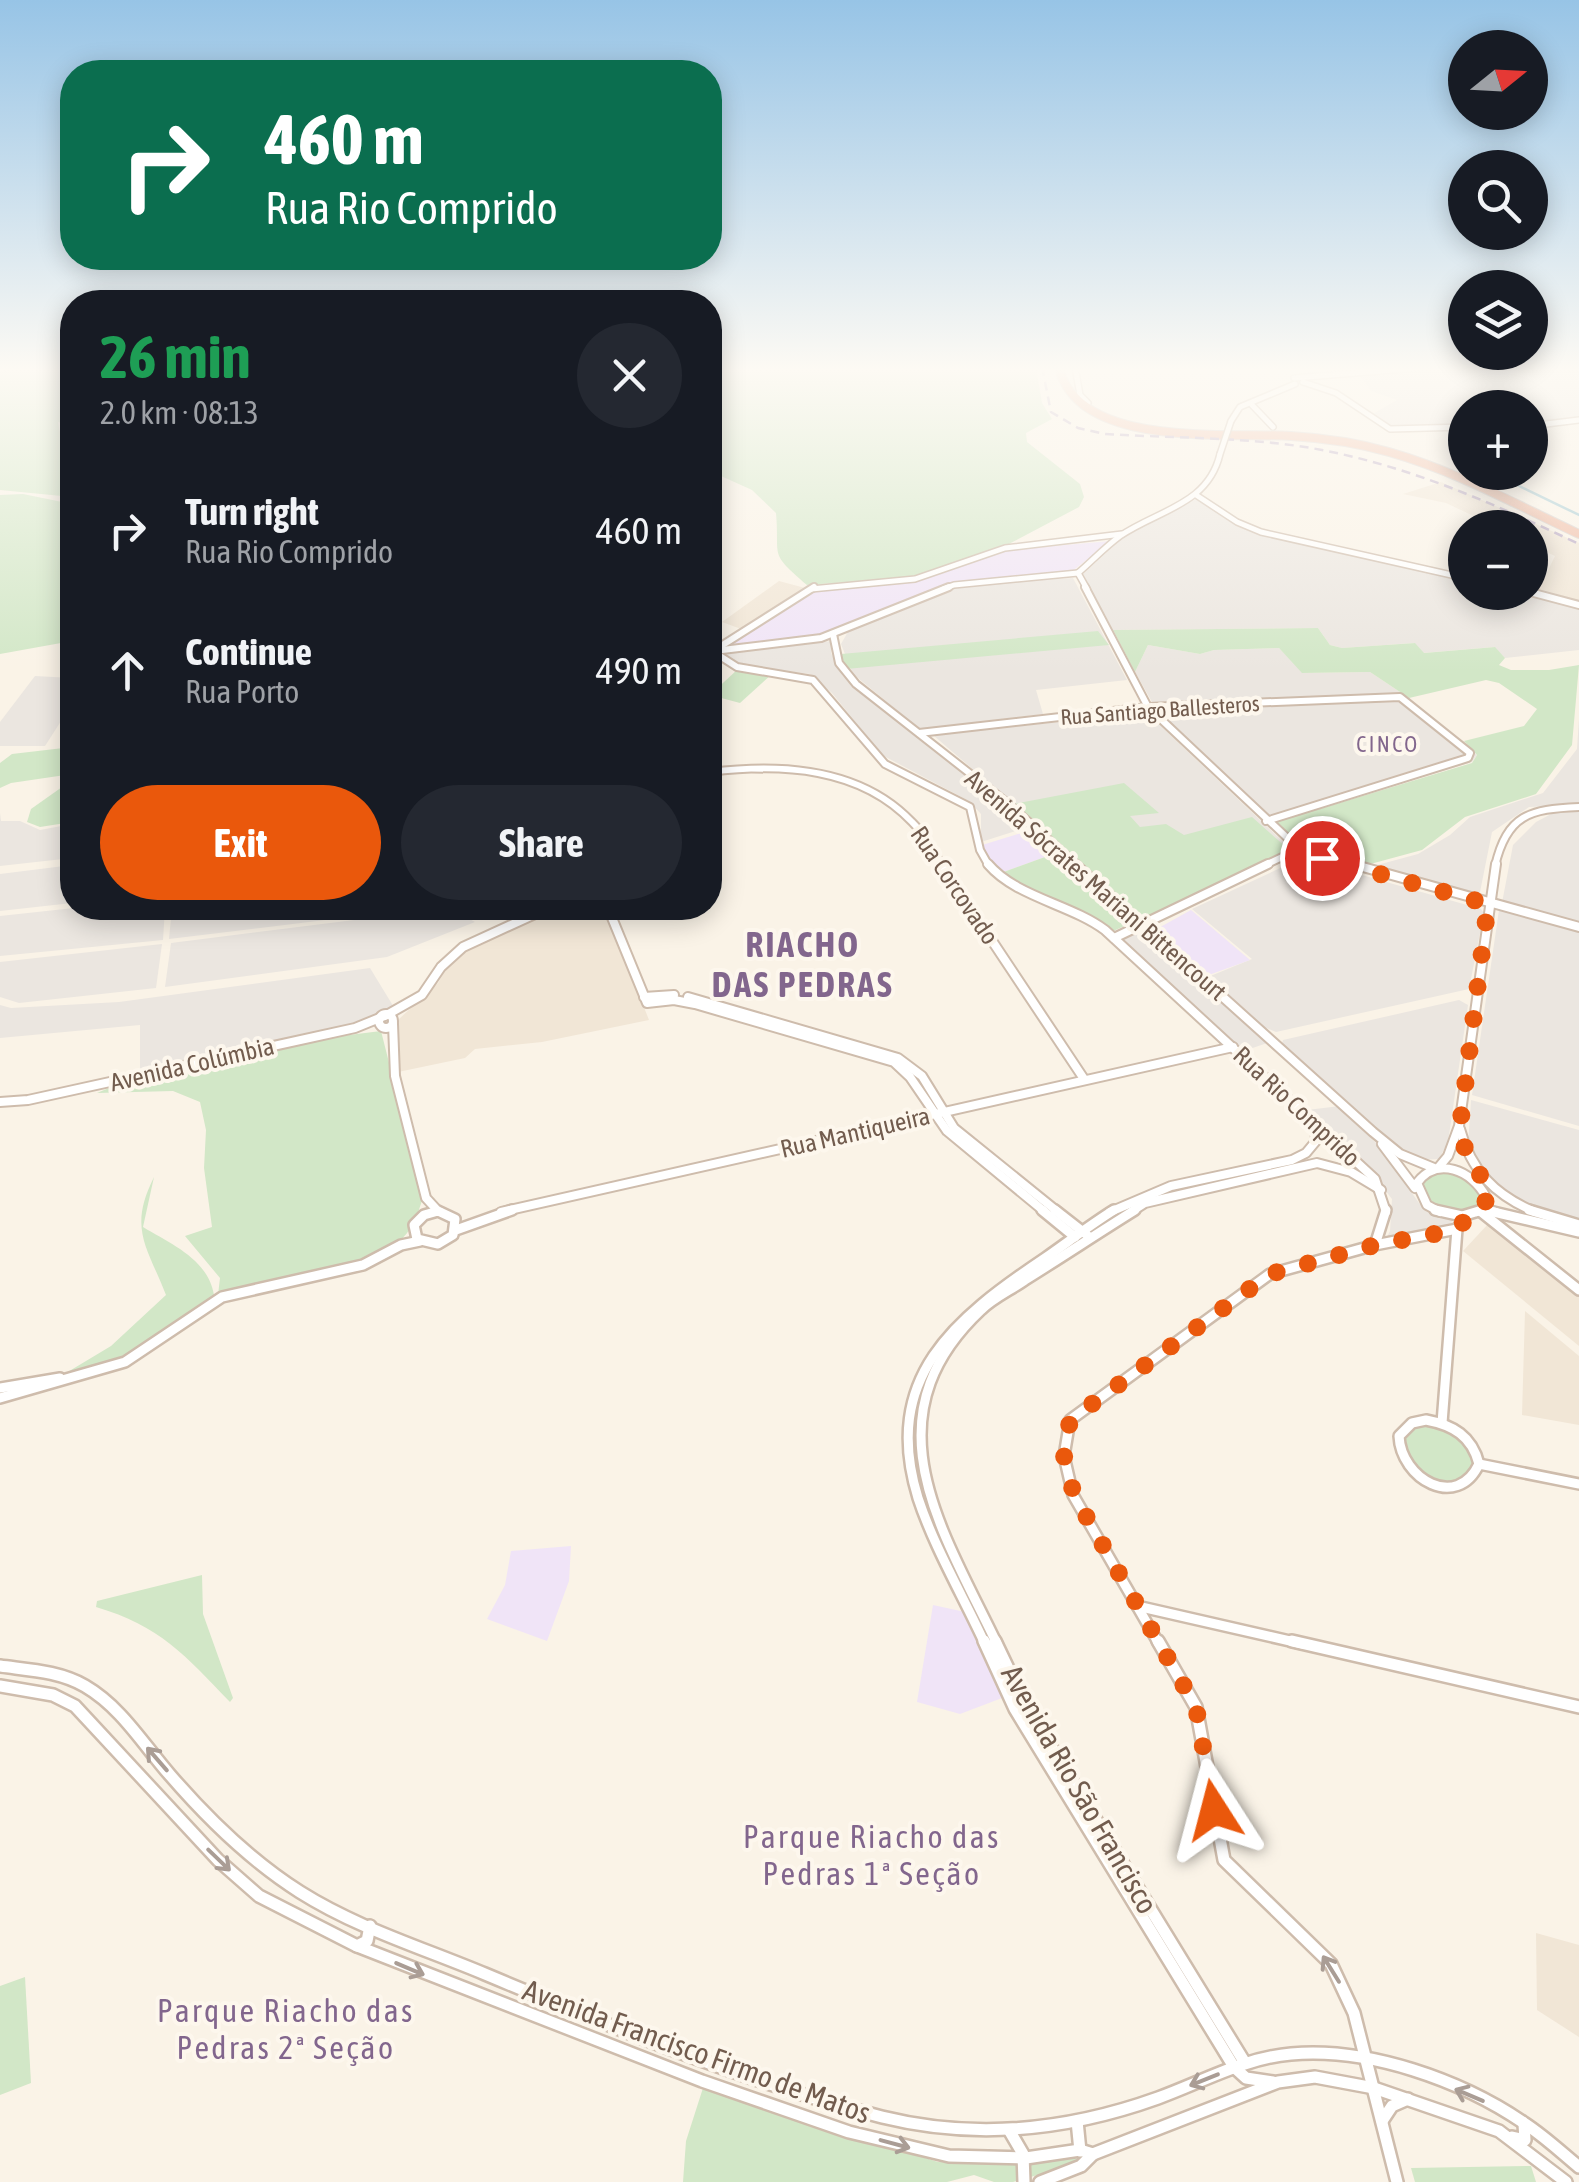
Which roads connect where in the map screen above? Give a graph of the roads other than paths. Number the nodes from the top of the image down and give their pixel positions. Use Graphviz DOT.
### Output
graph roads {
  1 [pos="1217,469"];
  2 [pos="1432,469"];
  3 [pos="1439,469"];
  4 [pos="1196,495"];
  5 [pos="1579,532"];
  6 [pos="1122,534"];
  7 [pos="1098,538"];
  8 [pos="1114,541"];
  9 [pos="1078,574"];
  10 [pos="1448,574"];
  11 [pos="1548,596"];
  12 [pos="1579,604"];
  13 [pos="834,634"];
  14 [pos="722,645"];
  15 [pos="722,651"];
  16 [pos="722,658"];
  17 [pos="1148,707"];
  18 [pos="919,733"];
  19 [pos="722,770"];
  20 [pos="1579,807"];
  21 [pos="1266,821"];
  22 [pos="1299,849"];
  23 [pos="1488,904"];
  24 [pos="522,920"];
  25 [pos="613,920"];
  26 [pos="1144,924"];
  27 [pos="1579,926"];
  28 [pos="1114,938"];
  29 [pos="387,1022"];
  30 [pos="1233,1047"];
  31 [pos="1084,1080"];
  32 [pos="0,1102"];
  33 [pos="937,1113"];
  34 [pos="1314,1121"];
  35 [pos="1460,1126"];
  36 [pos="1373,1132"];
  37 [pos="1452,1146"];
  38 [pos="1464,1152"];
  39 [pos="1294,1163"];
  40 [pos="1436,1168"];
  41 [pos="1481,1181"];
  42 [pos="1381,1190"];
  43 [pos="1417,1191"];
  44 [pos="426,1198"];
  45 [pos="1482,1210"];
  46 [pos="438,1211"];
  47 [pos="449,1214"];
  48 [pos="1460,1217"];
  49 [pos="420,1218"];
  50 [pos="477,1218"];
  51 [pos="413,1228"];
  52 [pos="1579,1228"];
  53 [pos="456,1230"];
  54 [pos="1456,1230"];
  55 [pos="1444,1232"];
  56 [pos="1083,1236"];
  57 [pos="420,1241"];
  58 [pos="402,1245"];
  59 [pos="1375,1245"];
  60 [pos="1579,1290"];
  61 [pos="55,1380"];
  62 [pos="0,1388"];
  63 [pos="0,1398"];
  64 [pos="1442,1422"];
  65 [pos="1480,1464"];
  66 [pos="1579,1484"];
  67 [pos="1138,1606"];
  68 [pos="0,1666"];
  69 [pos="0,1686"];
  70 [pos="1579,1708"];
  71 [pos="199,1809"];
  72 [pos="182,1822"];
  73 [pos="370,1926"];
  74 [pos="357,1946"];
  75 [pos="1366,2059"];
  76 [pos="1239,2065"];
  77 [pos="1278,2082"];
  78 [pos="1374,2088"];
  79 [pos="1409,2098"];
  80 [pos="1521,2120"];
  81 [pos="1382,2121"];
  82 [pos="1077,2122"];
  83 [pos="1009,2130"];
  84 [pos="1499,2131"];
  85 [pos="1087,2152"];
  86 [pos="1026,2158"];
  87 [pos="1579,2167"];
  88 [pos="1024,2182"];
  89 [pos="1040,2182"];
  90 [pos="1397,2182"];
  91 [pos="1566,2182"];
  1 -- 4 [label="street, bridge"];
  2 -- 5 [label="highway"];
  3 -- 5 [label="highway"];
  4 -- 6 [label="street"];
  4 -- 10 [label="street"];
  6 -- 7 [label="street"];
  6 -- 8 [label="street"];
  7 -- 8 [label="street"];
  7 -- 14 [label="street"];
  8 -- 9 [label="street"];
  9 -- 13 [label="street"];
  9 -- 17 [label="street"];
  11 -- 12 [label="street"];
  13 -- 15 [label="street"];
  13 -- 18 [label="street, Avenida Sócrates Mariani Bittencourt"];
  16 -- 28 [label="street, Rua Rio Comprido"];
  17 -- 18 [label="street, Rua Santiago Ballesteros"];
  17 -- 21 [label="street"];
  17 -- 21 [label="street, Rua Santiago Ballesteros"];
  18 -- 26 [label="street, Avenida Sócrates Mariani Bittencourt"];
  19 -- 31 [label="street, Rua Corcovado"];
  20 -- 23 [label="street"];
  21 -- 22 [label="street"];
  22 -- 23 [label="street"];
  22 -- 26 [label="street"];
  23 -- 27 [label="street"];
  23 -- 35 [label="street"];
  24 -- 29 [label="street"];
  25 -- 33 [label="street"];
  26 -- 28 [label="street"];
  26 -- 36 [label="street, Avenida Sócrates Mariani Bittencourt"];
  28 -- 30 [label="street, Rua Rio Comprido"];
  29 -- 32 [label="street, Avenida Colúmbia"];
  29 -- 44 [label="street"];
  30 -- 31 [label="street, Rua Mantiqueira"];
  30 -- 34 [label="street, Rua Rio Comprido"];
  31 -- 33 [label="street, Rua Mantiqueira"];
  33 -- 50 [label="street, Rua Mantiqueira"];
  33 -- 56 [label="street"];
  34 -- 39 [label="street"];
  34 -- 42 [label="street, Rua Rio Comprido"];
  35 -- 37 [label="street"];
  35 -- 38 [label="street"];
  36 -- 40 [label="street, Avenida Sócrates Mariani Bittencourt"];
  36 -- 43 [label="street, Avenida Sócrates Mariani Bittencourt"];
  37 -- 38 [label="street"];
  37 -- 40 [label="street"];
  38 -- 41 [label="street"];
  39 -- 42 [label="street, Avenida Rio São Francisco"];
  39 -- 56 [label="street, Avenida Rio São Francisco"];
  40 -- 41 [label="street"];
  40 -- 43 [label="street"];
  41 -- 45 [label="street"];
  41 -- 52 [label="street"];
  42 -- 59 [label="street"];
  43 -- 48 [label="street"];
  44 -- 46 [label="street"];
  44 -- 49 [label="street"];
  45 -- 48 [label="street"];
  45 -- 52 [label="street"];
  45 -- 60 [label="street"];
  46 -- 47 [label="street"];
  46 -- 49 [label="street"];
  47 -- 50 [label="street, Rua Mantiqueira"];
  47 -- 53 [label="street"];
  48 -- 54 [label="street"];
  48 -- 55 [label="street"];
  49 -- 51 [label="street"];
  50 -- 53 [label="street, Rua Mantiqueira"];
  51 -- 57 [label="street"];
  51 -- 58 [label="street"];
  53 -- 57 [label="street"];
  54 -- 55 [label="street"];
  54 -- 64 [label="street"];
  55 -- 59 [label="street"];
  56 -- 76 [label="street, Avenida Rio São Francisco"];
  57 -- 58 [label="street"];
  58 -- 61 [label="street"];
  59 -- 67 [label="street"];
  61 -- 62 [label="street"];
  61 -- 63 [label="street"];
  64 -- 65 [label="street"];
  64 -- 65 [label="street"];
  65 -- 66 [label="street"];
  67 -- 70 [label="street"];
  75 -- 67 [label="street, one-way"];
  71 -- 68 [label="street, Avenida Francisco Firmo de Matos, one-way"];
  69 -- 72 [label="street, Avenida Francisco Firmo de Matos"];
  71 -- 72 [label="street"];
  71 -- 73 [label="street, Avenida Francisco Firmo de Matos"];
  72 -- 74 [label="street, Avenida Francisco Firmo de Matos, one-way"];
  73 -- 74 [label="street"];
  73 -- 83 [label="street, Avenida Francisco Firmo de Matos"];
  74 -- 86 [label="street, Avenida Francisco Firmo de Matos, one-way"];
  75 -- 76 [label="street, Avenida Francisco Firmo de Matos"];
  75 -- 78 [label="street"];
  80 -- 75 [label="street, Avenida Francisco Firmo de Matos, one-way"];
  76 -- 77 [label="street"];
  76 -- 82 [label="street, Avenida Francisco Firmo de Matos, one-way"];
  77 -- 78 [label="street, Avenida Francisco Firmo de Matos"];
  77 -- 85 [label="street, Avenida Francisco Firmo de Matos"];
  78 -- 79 [label="street, Avenida Francisco Firmo de Matos"];
  78 -- 81 [label="street"];
  79 -- 81 [label="street"];
  79 -- 84 [label="street, Avenida Francisco Firmo de Matos"];
  80 -- 84 [label="street"];
  80 -- 87 [label="street, Avenida Francisco Firmo de Matos"];
  81 -- 90 [label="street"];
  82 -- 83 [label="street, Avenida Francisco Firmo de Matos"];
  82 -- 85 [label="street"];
  83 -- 86 [label="street"];
  84 -- 91 [label="street, Avenida Francisco Firmo de Matos"];
  85 -- 86 [label="street, Avenida Francisco Firmo de Matos"];
  85 -- 89 [label="street, Avenida Francisco Firmo de Matos"];
  86 -- 88 [label="street"];
}
